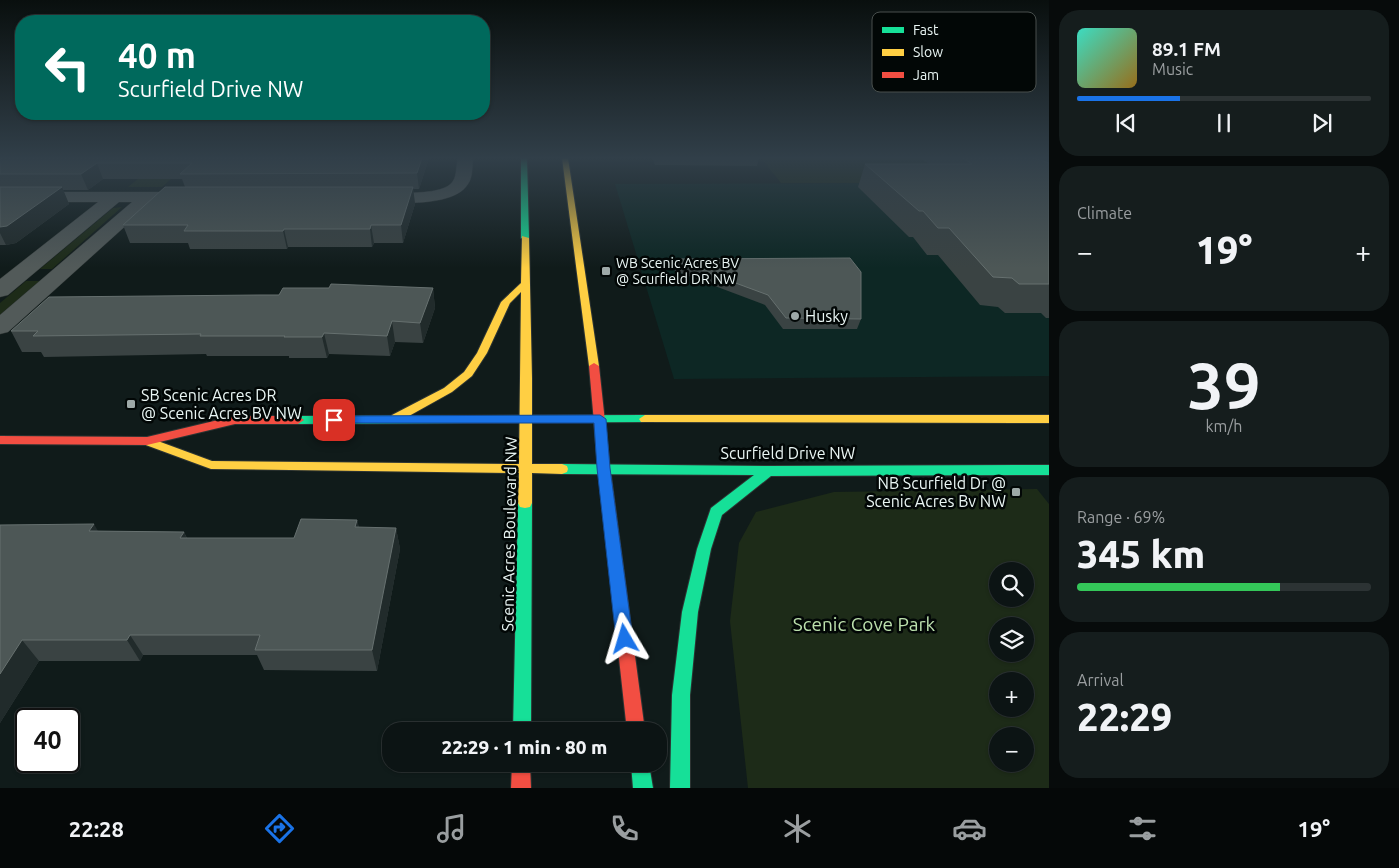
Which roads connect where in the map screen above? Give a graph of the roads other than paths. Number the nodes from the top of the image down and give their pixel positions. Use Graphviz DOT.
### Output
graph roads {
  1 [pos="435,195"];
  2 [pos="525,195"];
  3 [pos="570,195"];
  4 [pos="208,196"];
  5 [pos="0,197"];
  6 [pos="115,197"];
  7 [pos="148,197"];
  8 [pos="363,197"];
  9 [pos="526,283"];
  10 [pos="0,290"];
  11 [pos="0,327"];
  12 [pos="394,419"];
  13 [pos="600,419"];
  14 [pos="1049,419"];
  15 [pos="527,420"];
  16 [pos="0,440"];
  17 [pos="147,441"];
  18 [pos="526,468"];
  19 [pos="604,468"];
  20 [pos="768,470"];
  21 [pos="1049,470"];
  22 [pos="522,722"];
  23 [pos="635,722"];
  24 [pos="521,772"];
  25 [pos="641,772"];
  26 [pos="521,788"];
  27 [pos="643,788"];
  28 [pos="680,788"];
  1 -- 8 [label="street"];
  2 -- 9 [label="street, Scenic Acres Boulevard NW"];
  3 -- 13 [label="street"];
  4 -- 7 [label="street"];
  5 -- 6 [label="street"];
  6 -- 7 [label="street"];
  6 -- 10 [label="street"];
  7 -- 11 [label="street"];
  9 -- 12 [label="street"];
  9 -- 15 [label="street, Scenic Acres Boulevard NW"];
  12 -- 15 [label="street"];
  12 -- 17 [label="street"];
  13 -- 14 [label="street"];
  13 -- 15 [label="street"];
  13 -- 19 [label="street"];
  15 -- 18 [label="street, Scenic Acres Boulevard NW"];
  16 -- 17 [label="street"];
  17 -- 18 [label="street, Scurfield Drive NW"];
  18 -- 19 [label="street, Scurfield Drive NW"];
  18 -- 22 [label="street, Scenic Acres Boulevard NW"];
  19 -- 20 [label="street, Scurfield Drive NW"];
  19 -- 23 [label="street"];
  20 -- 21 [label="street, Scurfield Drive NW"];
  20 -- 28 [label="street"];
  24 -- 26 [label="street"];
  25 -- 27 [label="street"];
}
